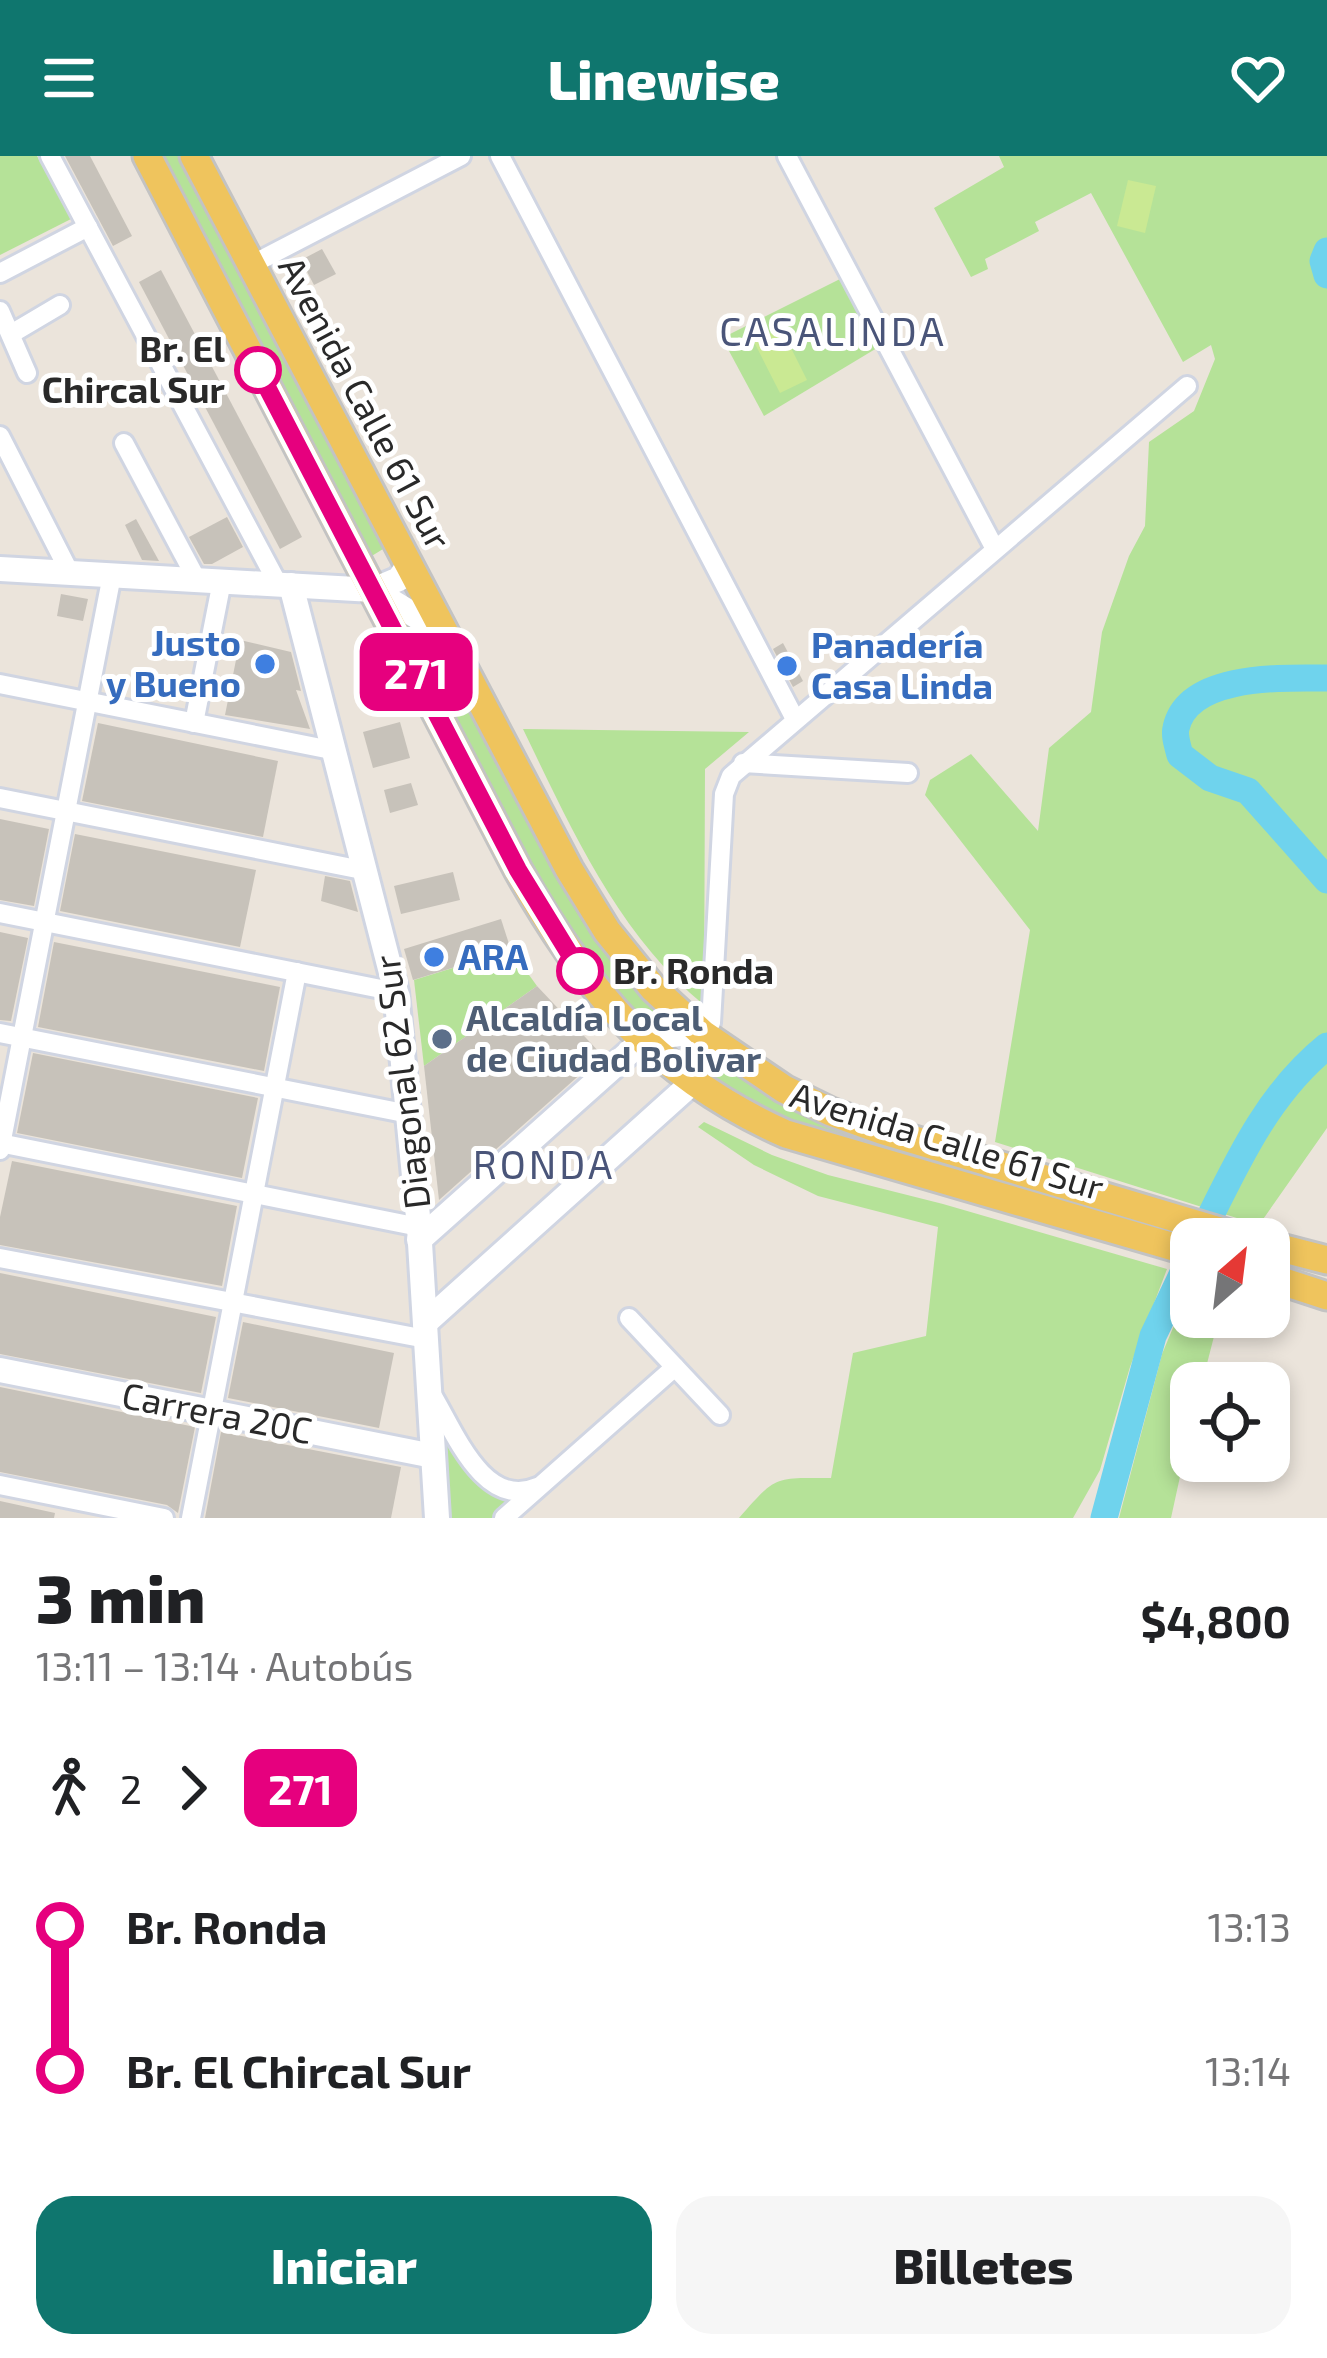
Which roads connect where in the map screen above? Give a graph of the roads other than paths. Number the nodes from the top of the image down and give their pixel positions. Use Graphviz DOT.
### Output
graph roads {
  1 [pos="50,156"];
  2 [pos="147,156"];
  3 [pos="194,156"];
  4 [pos="500,156"];
  5 [pos="787,156"];
  6 [pos="458,157"];
  7 [pos="88,227"];
  8 [pos="251,265"];
  9 [pos="0,272"];
  10 [pos="60,305"];
  11 [pos="0,311"];
  12 [pos="11,334"];
  13 [pos="27,373"];
  14 [pos="1187,386"];
  15 [pos="0,436"];
  16 [pos="124,442"];
  17 [pos="994,550"];
  18 [pos="409,564"];
  19 [pos="0,569"];
  20 [pos="70,573"];
  21 [pos="112,575"];
  22 [pos="210,581"];
  23 [pos="285,585"];
  24 [pos="373,590"];
  25 [pos="447,635"];
  26 [pos="0,684"];
  27 [pos="88,701"];
  28 [pos="795,719"];
  29 [pos="194,723"];
  30 [pos="336,751"];
  31 [pos="743,763"];
  32 [pos="908,772"];
  33 [pos="0,798"];
  34 [pos="66,812"];
  35 [pos="367,872"];
  36 [pos="0,913"];
  37 [pos="44,922"];
  38 [pos="296,972"];
  39 [pos="396,992"];
  40 [pos="0,1033"];
  41 [pos="703,1034"];
  42 [pos="23,1038"];
  43 [pos="641,1042"];
  44 [pos="692,1083"];
  45 [pos="274,1088"];
  46 [pos="409,1114"];
  47 [pos="0,1146"];
  48 [pos="253,1194"];
  49 [pos="419,1234"];
  50 [pos="1170,1235"];
  51 [pos="1170,1236"];
  52 [pos="1290,1250"];
  53 [pos="0,1258"];
  54 [pos="1327,1260"];
  55 [pos="1290,1284"];
  56 [pos="1327,1296"];
  57 [pos="232,1303"];
  58 [pos="629,1318"];
  59 [pos="425,1331"];
  60 [pos="675,1367"];
  61 [pos="0,1370"];
  62 [pos="429,1389"];
  63 [pos="212,1412"];
  64 [pos="720,1415"];
  65 [pos="434,1456"];
  66 [pos="0,1485"];
  67 [pos="537,1486"];
  68 [pos="164,1518"];
  69 [pos="191,1518"];
  70 [pos="437,1518"];
  71 [pos="504,1518"];
  1 -- 7 [label="street, Diagonal 62 Sur"];
  2 -- 24 [label="main road, Avenida Calle 61 Sur"];
  3 -- 8 [label="main road, Avenida Calle 61 Sur"];
  4 -- 28 [label="street"];
  5 -- 17 [label="street"];
  6 -- 8 [label="street"];
  7 -- 9 [label="street"];
  7 -- 23 [label="street, Diagonal 62 Sur"];
  8 -- 18 [label="main road, Avenida Calle 61 Sur"];
  10 -- 12 [label="street"];
  11 -- 12 [label="street"];
  12 -- 13 [label="street"];
  14 -- 17 [label="street"];
  15 -- 20 [label="street"];
  16 -- 22 [label="street"];
  17 -- 28 [label="street"];
  18 -- 24 [label="street"];
  18 -- 25 [label="main road, Avenida Calle 61 Sur"];
  19 -- 20 [label="street"];
  20 -- 21 [label="street"];
  21 -- 22 [label="street"];
  21 -- 27 [label="street"];
  22 -- 23 [label="street"];
  22 -- 29 [label="street"];
  23 -- 24 [label="street"];
  23 -- 30 [label="street, Diagonal 62 Sur"];
  24 -- 25 [label="street"];
  24 -- 43 [label="main road, Avenida Calle 61 Sur"];
  25 -- 41 [label="main road, Avenida Calle 61 Sur"];
  26 -- 27 [label="street"];
  27 -- 29 [label="street"];
  27 -- 34 [label="street"];
  28 -- 31 [label="street"];
  29 -- 30 [label="street"];
  30 -- 35 [label="street, Diagonal 62 Sur"];
  31 -- 32 [label="street"];
  31 -- 41 [label="street"];
  33 -- 34 [label="street"];
  34 -- 35 [label="street"];
  34 -- 37 [label="street"];
  35 -- 39 [label="street, Diagonal 62 Sur"];
  36 -- 37 [label="street"];
  37 -- 38 [label="street"];
  37 -- 42 [label="street"];
  38 -- 39 [label="street"];
  38 -- 45 [label="street"];
  39 -- 46 [label="street, Diagonal 62 Sur"];
  40 -- 42 [label="street"];
  41 -- 43 [label="street"];
  41 -- 50 [label="main road, Avenida Calle 61 Sur"];
  42 -- 45 [label="street"];
  42 -- 47 [label="street"];
  43 -- 44 [label="main road, Avenida Calle 61 Sur"];
  43 -- 49 [label="street"];
  44 -- 51 [label="main road, Avenida Calle 61 Sur"];
  44 -- 59 [label="street"];
  45 -- 46 [label="street"];
  45 -- 48 [label="street"];
  46 -- 49 [label="street, Diagonal 62 Sur"];
  47 -- 48 [label="street"];
  48 -- 49 [label="street"];
  48 -- 57 [label="street"];
  49 -- 59 [label="street, Diagonal 62 Sur"];
  52 -- 54 [label="main road"];
  53 -- 57 [label="street"];
  55 -- 56 [label="main road"];
  57 -- 59 [label="street"];
  57 -- 63 [label="street"];
  58 -- 60 [label="street"];
  59 -- 62 [label="street, Diagonal 62 Sur"];
  60 -- 64 [label="street"];
  60 -- 67 [label="street"];
  61 -- 63 [label="street, Carrera 20C"];
  62 -- 65 [label="street, Diagonal 62 Sur"];
  62 -- 67 [label="street"];
  63 -- 65 [label="street, Carrera 20C"];
  63 -- 69 [label="street"];
  65 -- 70 [label="street, Diagonal 62 Sur"];
  66 -- 68 [label="street"];
  67 -- 71 [label="street"];
}
